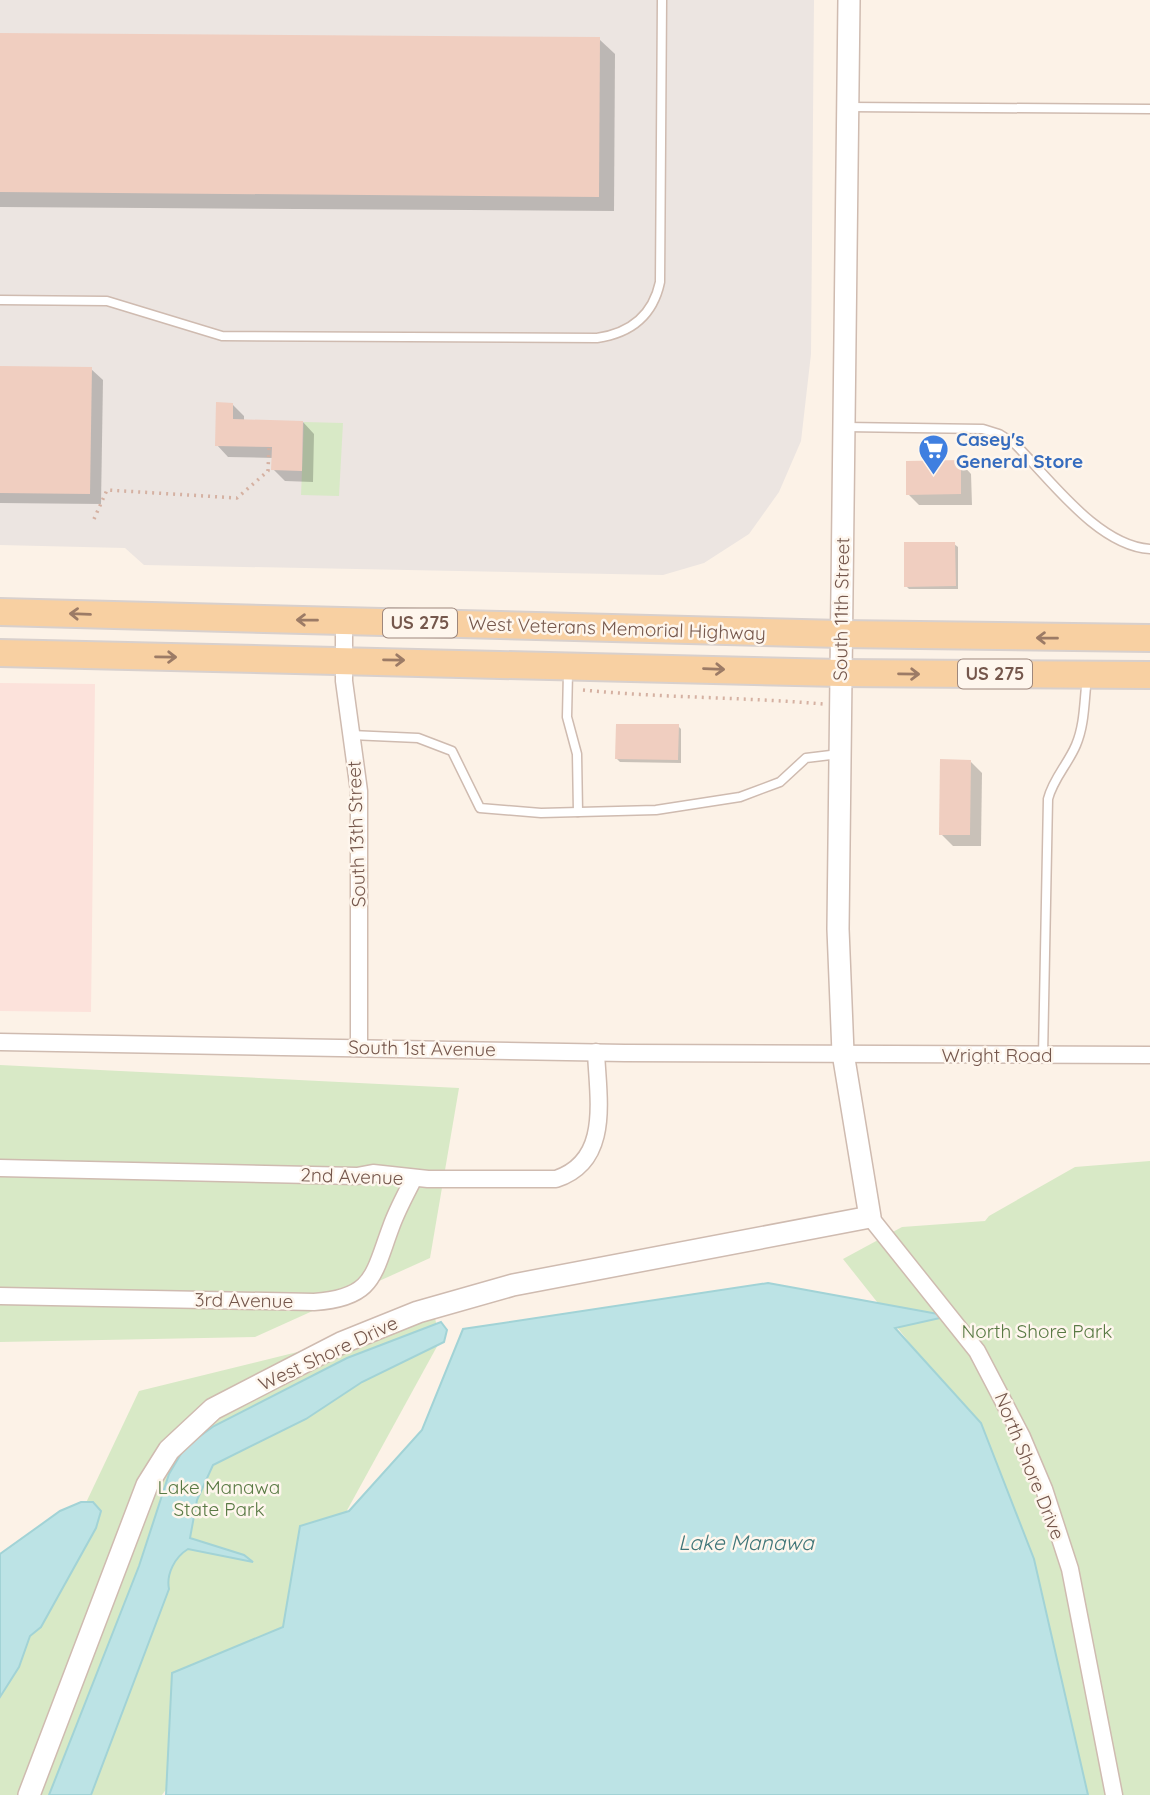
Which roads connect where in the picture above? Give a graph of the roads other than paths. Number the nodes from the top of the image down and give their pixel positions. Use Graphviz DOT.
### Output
graph roads {
  1 [pos="662,0"];
  2 [pos="849,0"];
  3 [pos="848,107"];
  4 [pos="1150,109"];
  5 [pos="0,300"];
  6 [pos="845,427"];
  7 [pos="1150,549"];
  8 [pos="0,612"];
  9 [pos="344,621"];
  10 [pos="841,634"];
  11 [pos="1150,638"];
  12 [pos="0,653"];
  13 [pos="343,660"];
  14 [pos="568,665"];
  15 [pos="840,673"];
  16 [pos="1087,675"];
  17 [pos="1150,675"];
  18 [pos="351,735"];
  19 [pos="840,754"];
  20 [pos="578,812"];
  21 [pos="0,1042"];
  22 [pos="359,1048"];
  23 [pos="596,1052"];
  24 [pos="843,1053"];
  25 [pos="1150,1055"];
  26 [pos="1042,1056"];
  27 [pos="0,1168"];
  28 [pos="414,1178"];
  29 [pos="870,1217"];
  30 [pos="0,1296"];
  31 [pos="29,1795"];
  32 [pos="1114,1795"];
  1 -- 5 [label="lane"];
  2 -- 3 [label="street, South 11th Street"];
  3 -- 4 [label="lane"];
  3 -- 6 [label="street, South 11th Street"];
  6 -- 7 [label="lane"];
  6 -- 10 [label="street, South 11th Street"];
  9 -- 8 [label="main road, West Veterans Memorial Highway / US 275, one-way"];
  9 -- 10 [label="main road, West Veterans Memorial Highway / US 275"];
  9 -- 13 [label="street, South 13th Street"];
  11 -- 10 [label="main road, West Veterans Memorial Highway / US 275, one-way"];
  10 -- 15 [label="street, South 11th Street"];
  12 -- 13 [label="main road, West Veterans Memorial Highway / US 275, one-way"];
  13 -- 14 [label="main road, West Veterans Memorial Highway / US 275, one-way"];
  13 -- 18 [label="street, South 13th Street"];
  14 -- 15 [label="main road, West Veterans Memorial Highway / US 275, one-way"];
  14 -- 20 [label="lane"];
  15 -- 16 [label="main road, West Veterans Memorial Highway / US 275, one-way"];
  15 -- 19 [label="street, South 11th Street"];
  16 -- 17 [label="main road, West Veterans Memorial Highway / US 275"];
  16 -- 26 [label="lane"];
  18 -- 20 [label="lane"];
  18 -- 22 [label="street, South 13th Street"];
  19 -- 20 [label="lane"];
  19 -- 24 [label="street, South 11th Street"];
  21 -- 22 [label="street, South 1st Avenue"];
  22 -- 23 [label="street, South 1st Avenue"];
  23 -- 24 [label="street, South 1st Avenue"];
  23 -- 28 [label="street, 2nd Avenue"];
  24 -- 26 [label="street, Wright Road"];
  24 -- 29 [label="street, South 11th Street"];
  25 -- 26 [label="street, Wright Road"];
  27 -- 28 [label="street, 2nd Avenue"];
  28 -- 30 [label="street, 3rd Avenue"];
  29 -- 31 [label="street, West Shore Drive"];
  29 -- 32 [label="street, North Shore Drive"];
}
